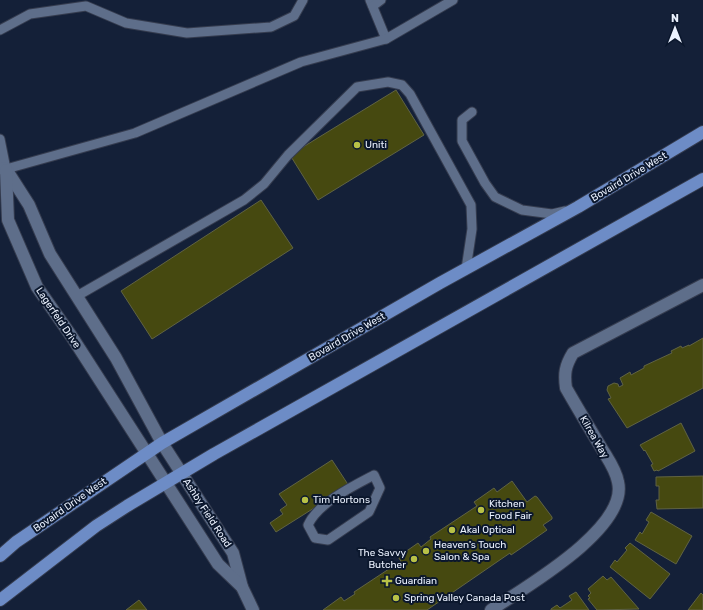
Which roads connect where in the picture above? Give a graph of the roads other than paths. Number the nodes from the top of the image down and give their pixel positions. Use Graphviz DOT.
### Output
graph roads {
  1 [pos="303,0"];
  2 [pos="381,0"];
  3 [pos="453,0"];
  4 [pos="89,3"];
  5 [pos="372,3"];
  6 [pos="0,30"];
  7 [pos="386,39"];
  8 [pos="472,112"];
  9 [pos="703,132"];
  10 [pos="0,139"];
  11 [pos="2,170"];
  12 [pos="703,179"];
  13 [pos="578,207"];
  14 [pos="466,269"];
  15 [pos="703,285"];
  16 [pos="77,296"];
  17 [pos="162,443"];
  18 [pos="146,454"];
  19 [pos="181,474"];
  20 [pos="374,475"];
  21 [pos="167,483"];
  22 [pos="0,556"];
  23 [pos="242,586"];
  24 [pos="0,600"];
  25 [pos="253,610"];
  26 [pos="490,610"];
  1 -- 4 [label="lane"];
  2 -- 5 [label="lane"];
  3 -- 7 [label="lane"];
  4 -- 6 [label="lane"];
  5 -- 7 [label="lane"];
  7 -- 11 [label="lane"];
  8 -- 13 [label="lane"];
  9 -- 13 [label="main road, Bovaird Drive West"];
  10 -- 11 [label="lane"];
  11 -- 16 [label="street"];
  11 -- 18 [label="street, Lagerfeld Drive"];
  12 -- 19 [label="main road"];
  13 -- 14 [label="main road, Bovaird Drive West"];
  14 -- 16 [label="lane"];
  14 -- 17 [label="main road, Bovaird Drive West"];
  15 -- 26 [label="street, Kilrea Way"];
  16 -- 17 [label="street"];
  17 -- 18 [label="main road, Bovaird Drive West"];
  17 -- 19 [label="street, Ashby Field Road"];
  18 -- 21 [label="street, Ashby Field Road"];
  18 -- 22 [label="main road, Bovaird Drive West"];
  19 -- 21 [label="main road"];
  19 -- 23 [label="street, Ashby Field Road"];
  20 -- 20 [label="lane"];
  21 -- 23 [label="street, Ashby Field Road"];
  21 -- 24 [label="main road"];
  23 -- 25 [label="street, Ashby Field Road"];
}
